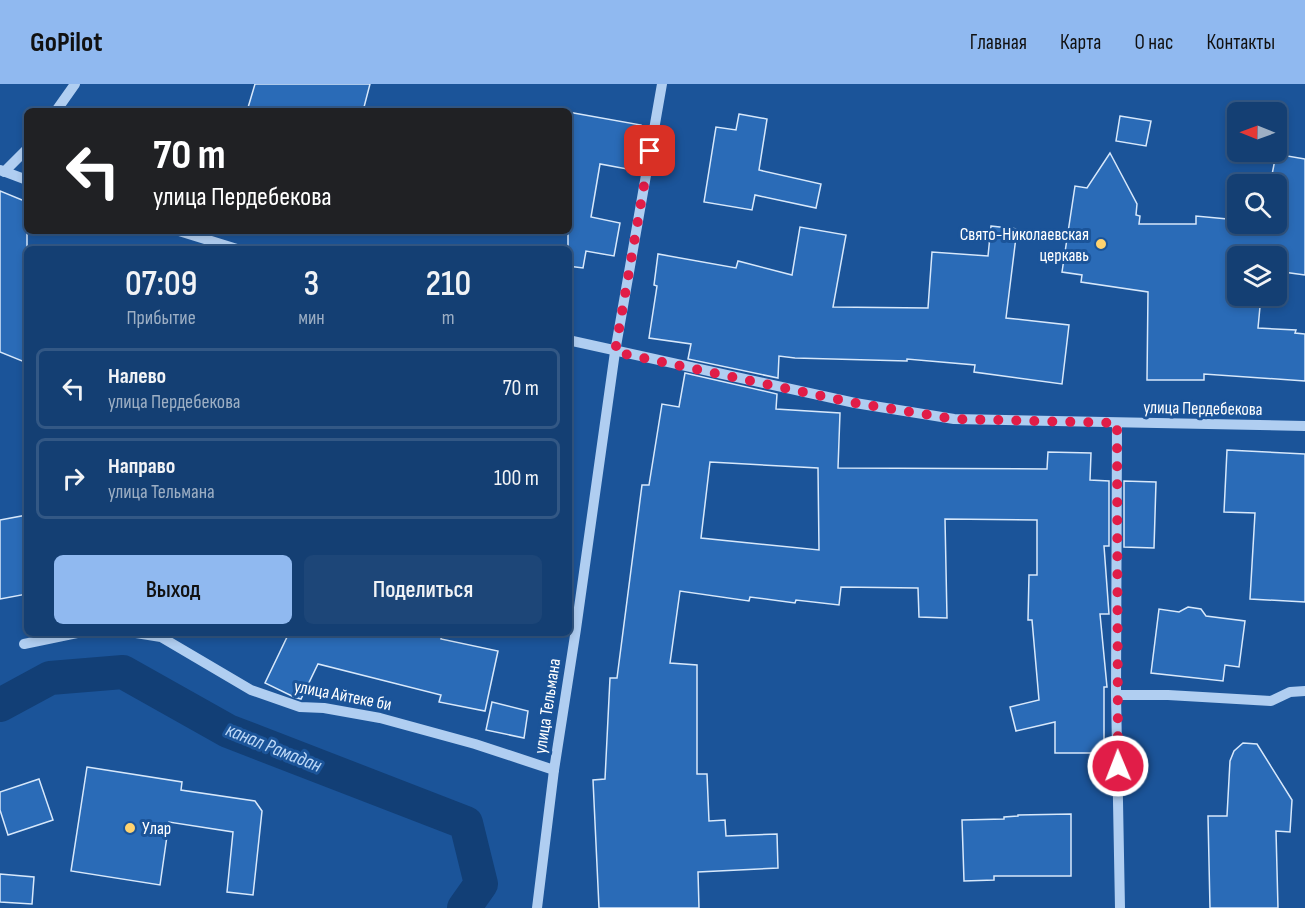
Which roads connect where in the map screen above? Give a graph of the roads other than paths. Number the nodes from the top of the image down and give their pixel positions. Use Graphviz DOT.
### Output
graph roads {
  1 [pos="75,84"];
  2 [pos="662,84"];
  3 [pos="58,108"];
  4 [pos="24,152"];
  5 [pos="2,171"];
  6 [pos="24,179"];
  7 [pos="189,234"];
  8 [pos="227,246"];
  9 [pos="572,341"];
  10 [pos="615,352"];
  11 [pos="1117,423"];
  12 [pos="1305,426"];
  13 [pos="63,636"];
  14 [pos="155,636"];
  15 [pos="24,644"];
  16 [pos="1305,692"];
  17 [pos="1116,695"];
  18 [pos="554,770"];
  19 [pos="537,908"];
  20 [pos="1120,908"];
  1 -- 3 [label="street"];
  2 -- 10 [label="street, улица Тельмана"];
  4 -- 5 [label="street"];
  5 -- 6 [label="street"];
  7 -- 8 [label="street"];
  9 -- 10 [label="street, улица Пердебекова"];
  10 -- 11 [label="street, улица Пердебекова"];
  10 -- 18 [label="street, улица Тельмана"];
  11 -- 12 [label="street, улица Пердебекова"];
  11 -- 17 [label="street"];
  13 -- 15 [label="street"];
  14 -- 18 [label="street, улица Айтеке би"];
  16 -- 17 [label="street"];
  17 -- 20 [label="street"];
  18 -- 19 [label="street, улица Тельмана"];
}
